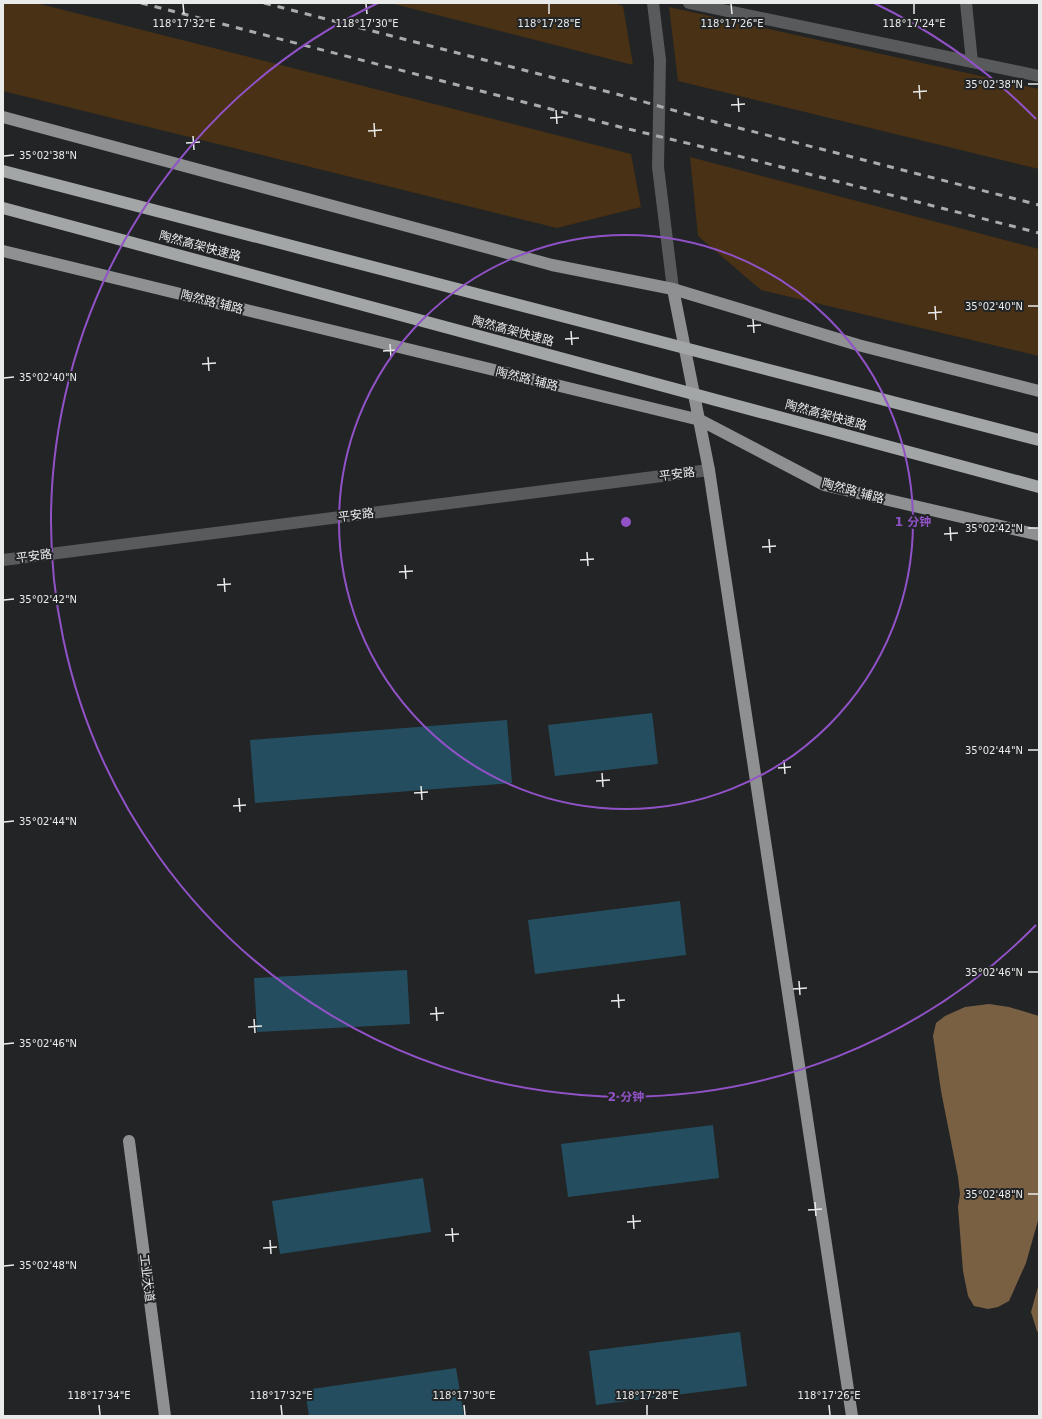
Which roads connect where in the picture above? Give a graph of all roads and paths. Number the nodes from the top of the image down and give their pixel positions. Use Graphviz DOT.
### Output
graph roads {
  1 [pos="653,3"];
  2 [pos="689,3"];
  3 [pos="966,3"];
  4 [pos="972,62"];
  5 [pos="1039,76"];
  6 [pos="3,117"];
  7 [pos="3,171"];
  8 [pos="3,208"];
  9 [pos="3,251"];
  10 [pos="673,289"];
  11 [pos="1039,391"];
  12 [pos="700,420"];
  13 [pos="1039,440"];
  14 [pos="709,470"];
  15 [pos="1039,487"];
  16 [pos="1039,535"];
  17 [pos="3,560"];
  18 [pos="129,1141"];
  19 [pos="165,1416"];
  20 [pos="852,1416"];
  1 -- 10 [label="street"];
  2 -- 4 [label="street"];
  3 -- 4 [label="street"];
  4 -- 5 [label="street"];
  6 -- 10 [label="main road"];
  7 -- 13 [label="highway, 陶然高架快速路, bridge"];
  8 -- 15 [label="highway, 陶然高架快速路, bridge"];
  9 -- 12 [label="main road, 陶然路 辅路"];
  10 -- 11 [label="main road"];
  10 -- 12 [label="main road"];
  12 -- 14 [label="main road"];
  12 -- 16 [label="main road, 陶然路 辅路"];
  14 -- 17 [label="street, 平安路"];
  14 -- 20 [label="main road"];
  18 -- 19 [label="main road, 工业大道"];
}
